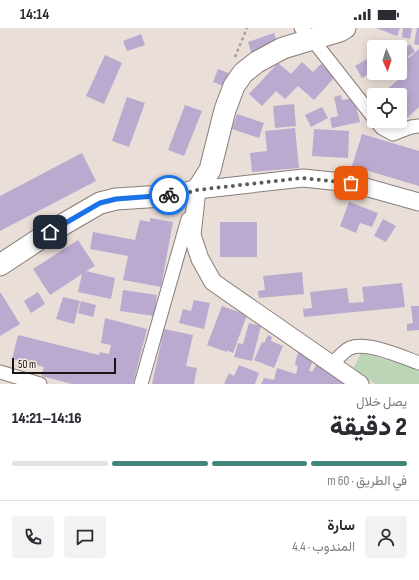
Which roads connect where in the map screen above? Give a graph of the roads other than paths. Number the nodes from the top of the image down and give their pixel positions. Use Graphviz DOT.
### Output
graph roads {
  1 [pos="345,28"];
  2 [pos="306,33"];
  3 [pos="367,109"];
  4 [pos="419,126"];
  5 [pos="382,128"];
  6 [pos="197,190"];
  7 [pos="419,202"];
  8 [pos="0,265"];
  9 [pos="419,363"];
  10 [pos="331,365"];
  11 [pos="0,372"];
  12 [pos="40,384"];
  13 [pos="141,384"];
  14 [pos="360,384"];
  1 -- 2 [label="main road"];
  2 -- 3 [label="street"];
  2 -- 6 [label="main road"];
  4 -- 5 [label="street"];
  6 -- 7 [label="street"];
  6 -- 8 [label="main road"];
  6 -- 10 [label="street"];
  6 -- 13 [label="street"];
  9 -- 10 [label="street"];
  10 -- 14 [label="street"];
  11 -- 12 [label="street"];
}
